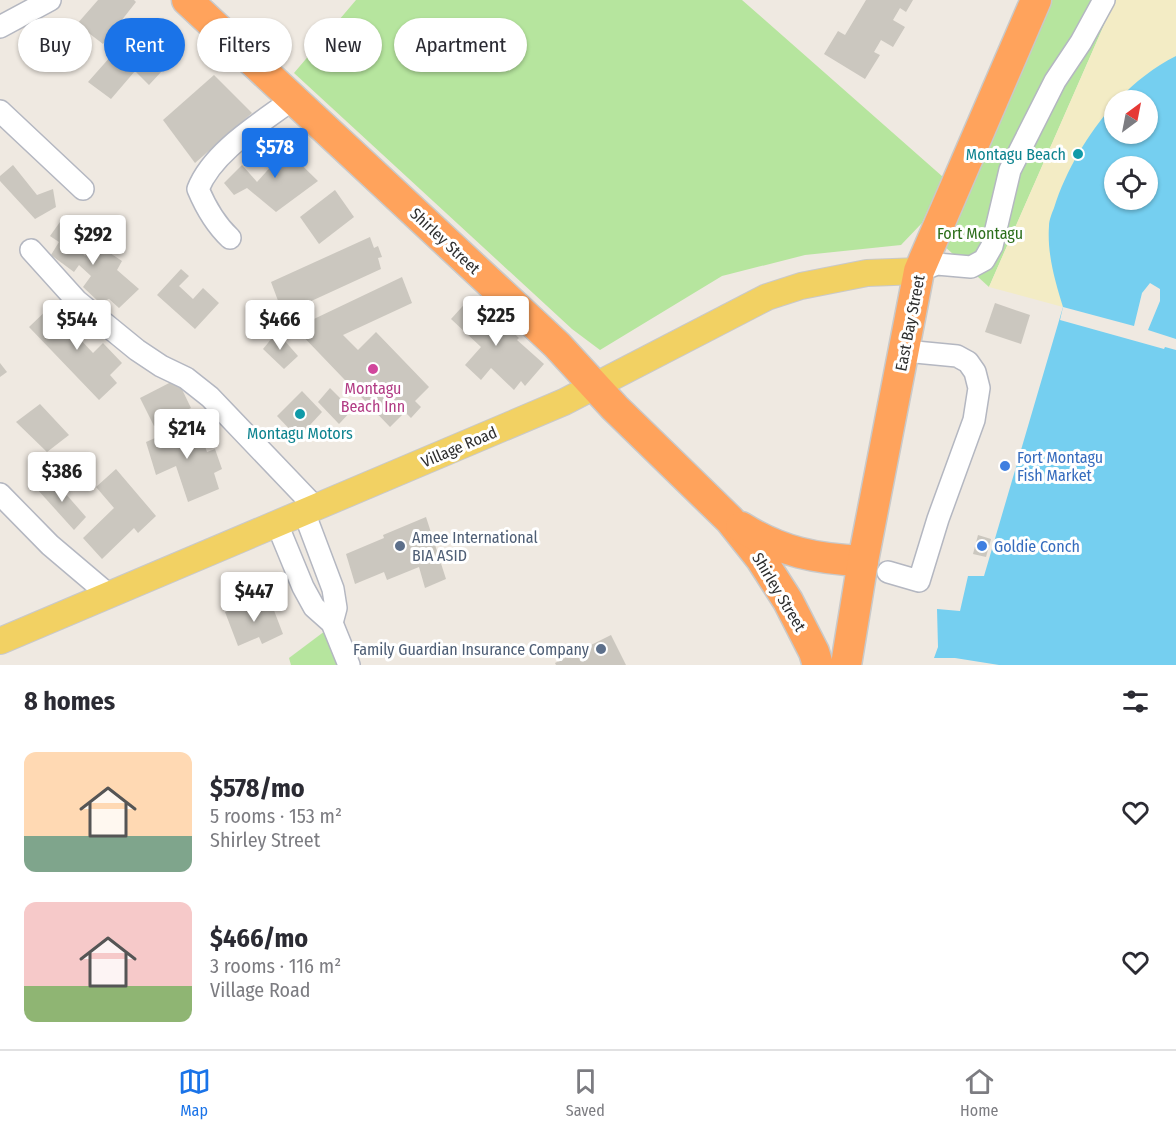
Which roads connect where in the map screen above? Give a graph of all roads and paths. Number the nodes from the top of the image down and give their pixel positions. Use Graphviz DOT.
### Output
graph roads {
  1 [pos="50,0"];
  2 [pos="187,0"];
  3 [pos="1036,0"];
  4 [pos="1104,0"];
  5 [pos="0,27"];
  6 [pos="293,99"];
  7 [pos="0,111"];
  8 [pos="83,189"];
  9 [pos="230,238"];
  10 [pos="31,250"];
  11 [pos="919,271"];
  12 [pos="905,351"];
  13 [pos="595,387"];
  14 [pos="0,494"];
  15 [pos="310,510"];
  16 [pos="730,520"];
  17 [pos="277,524"];
  18 [pos="875,567"];
  19 [pos="109,595"];
  20 [pos="332,623"];
  21 [pos="0,642"];
  22 [pos="349,665"];
  23 [pos="818,665"];
  24 [pos="846,665"];
  1 -- 5 [label="street"];
  2 -- 6 [label="highway, Shirley Street"];
  3 -- 11 [label="highway, East Bay Street"];
  4 -- 11 [label="street"];
  6 -- 9 [label="street"];
  6 -- 13 [label="highway, Shirley Street"];
  7 -- 8 [label="street"];
  10 -- 15 [label="street"];
  11 -- 12 [label="highway, East Bay Street"];
  11 -- 13 [label="main road, Village Road"];
  12 -- 18 [label="highway, East Bay Street"];
  12 -- 18 [label="street"];
  13 -- 15 [label="main road, Village Road"];
  13 -- 16 [label="highway, Shirley Street"];
  14 -- 19 [label="street"];
  15 -- 17 [label="main road, Village Road"];
  15 -- 20 [label="street"];
  16 -- 18 [label="highway"];
  16 -- 23 [label="highway, Shirley Street"];
  17 -- 19 [label="main road, Village Road"];
  17 -- 20 [label="street"];
  18 -- 24 [label="highway, East Bay Street"];
  19 -- 21 [label="main road, Village Road"];
  20 -- 22 [label="street"];
}
